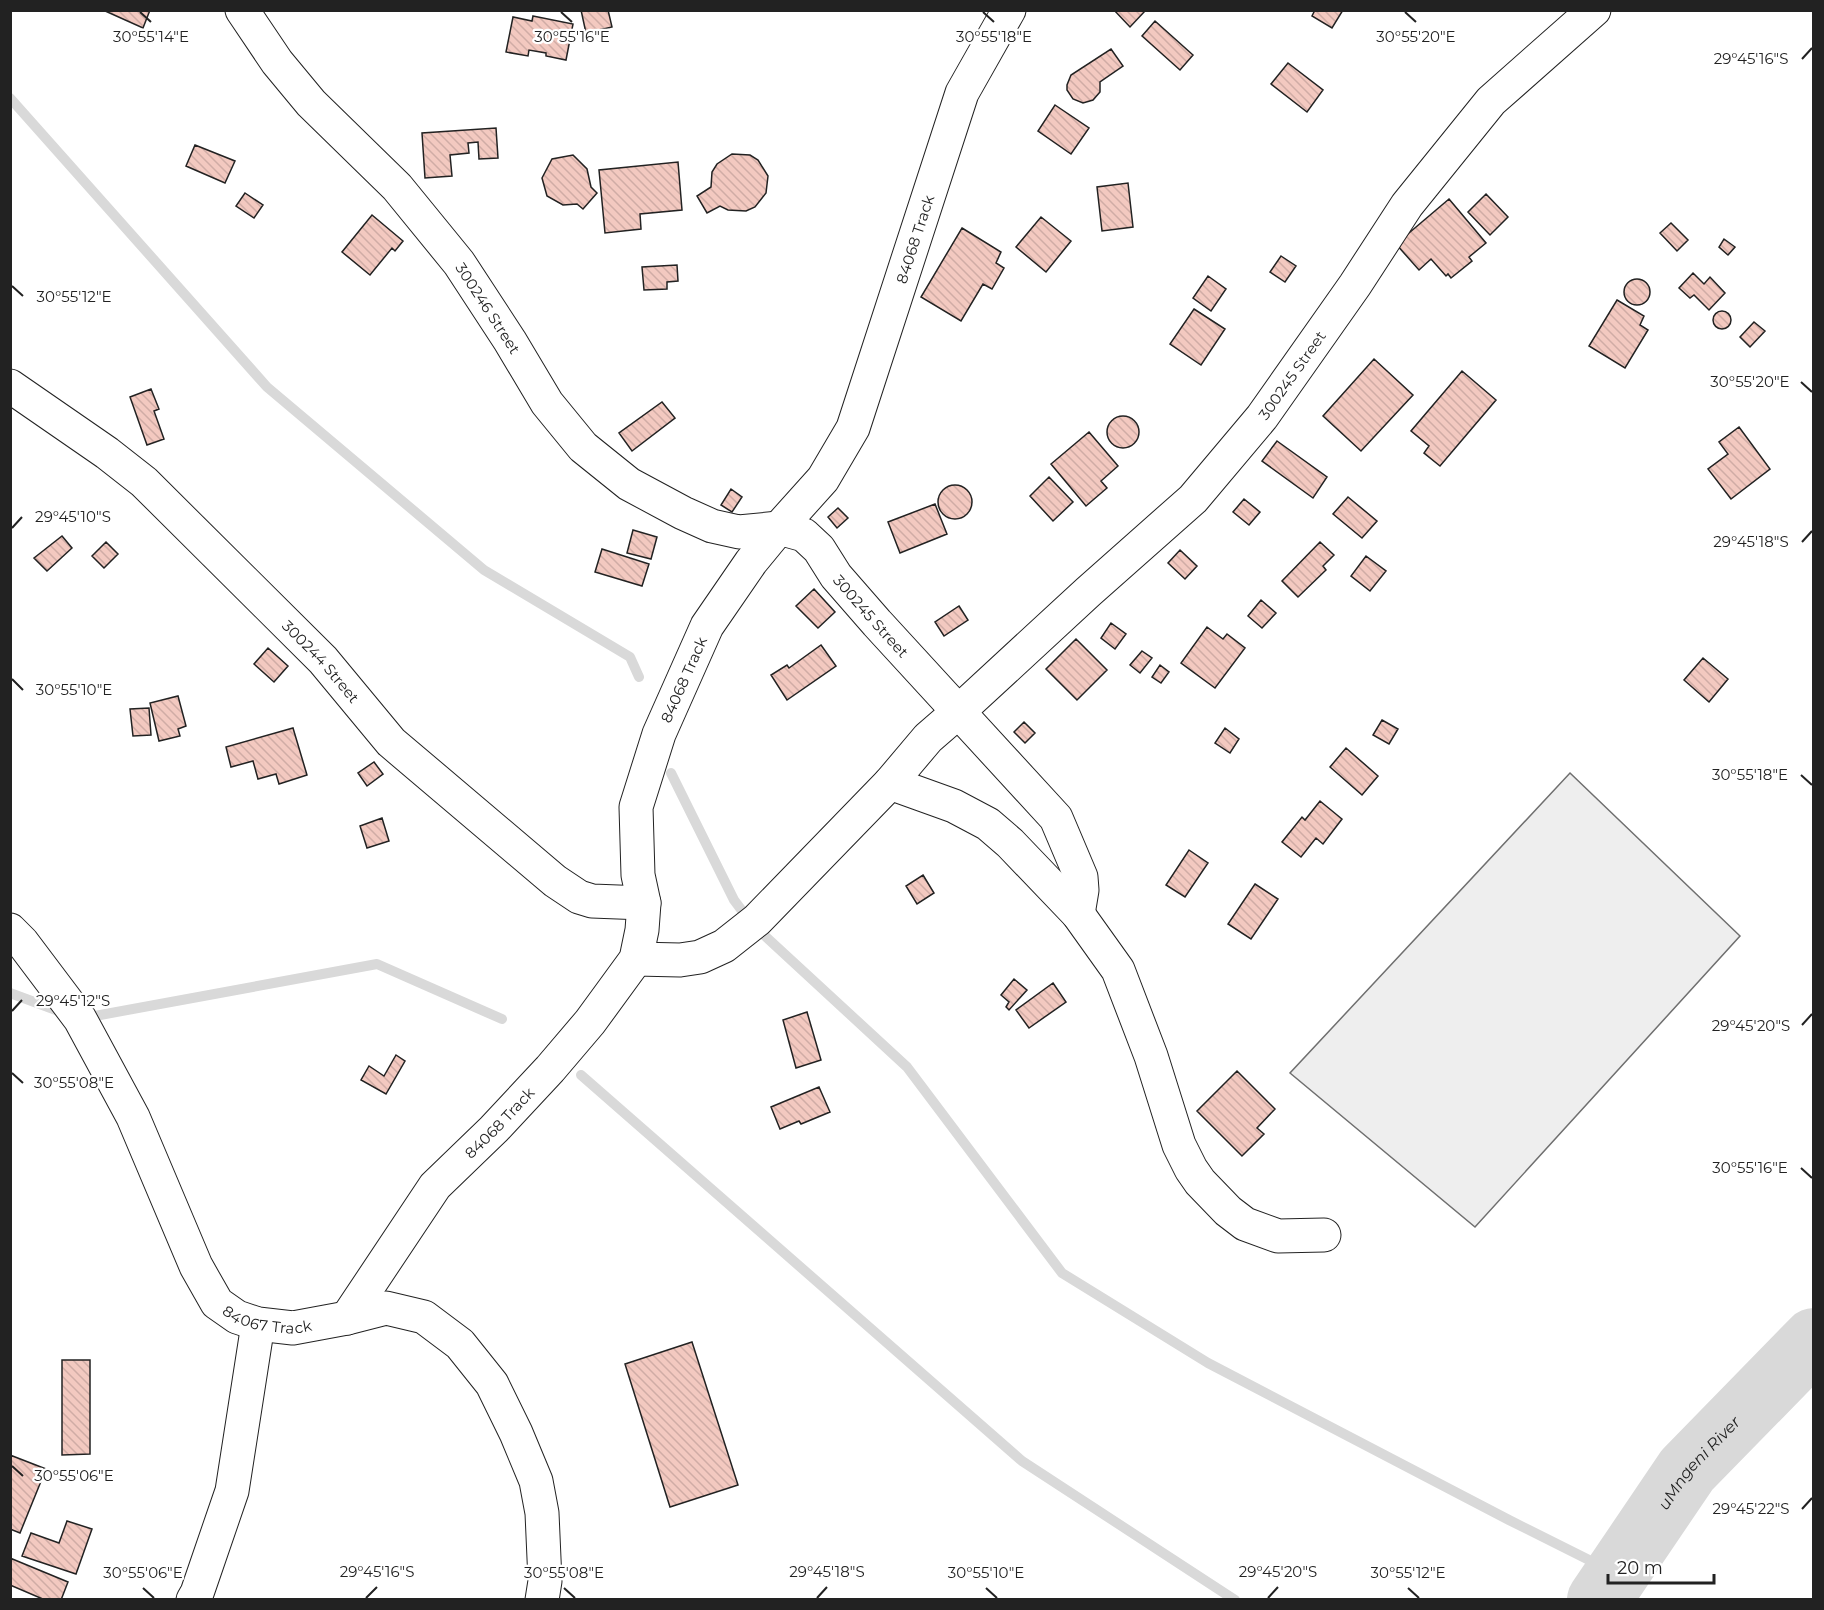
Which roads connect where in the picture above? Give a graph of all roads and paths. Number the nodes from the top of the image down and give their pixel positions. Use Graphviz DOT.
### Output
graph roads {
  1 [pos="242,10"];
  2 [pos="1009,10"];
  3 [pos="1594,10"];
  4 [pos="10,386"];
  5 [pos="778,528"];
  6 [pos="958,712"];
  7 [pos="890,783"];
  8 [pos="644,903"];
  9 [pos="1078,914"];
  10 [pos="10,930"];
  11 [pos="636,959"];
  12 [pos="1324,1235"];
  13 [pos="347,1318"];
  14 [pos="258,1324"];
  15 [pos="193,1599"];
  16 [pos="542,1599"];
  1 -- 5 [label="street, 300246 Street"];
  2 -- 5 [label="street, 84068 Track"];
  3 -- 6 [label="street, 300245 Street"];
  4 -- 8 [label="street, 300244 Street"];
  5 -- 6 [label="street, 300245 Street"];
  5 -- 8 [label="street, 84068 Track"];
  6 -- 7 [label="street, 300245 Street"];
  6 -- 9 [label="street"];
  7 -- 9 [label="street"];
  7 -- 11 [label="street, 300245 Street"];
  8 -- 11 [label="street, 84068 Track"];
  9 -- 12 [label="street"];
  10 -- 14 [label="street, 84067 Track"];
  11 -- 13 [label="street, 84068 Track"];
  13 -- 14 [label="street, 84067 Track"];
  13 -- 16 [label="street, 84067 Track"];
  14 -- 15 [label="street"];
}
